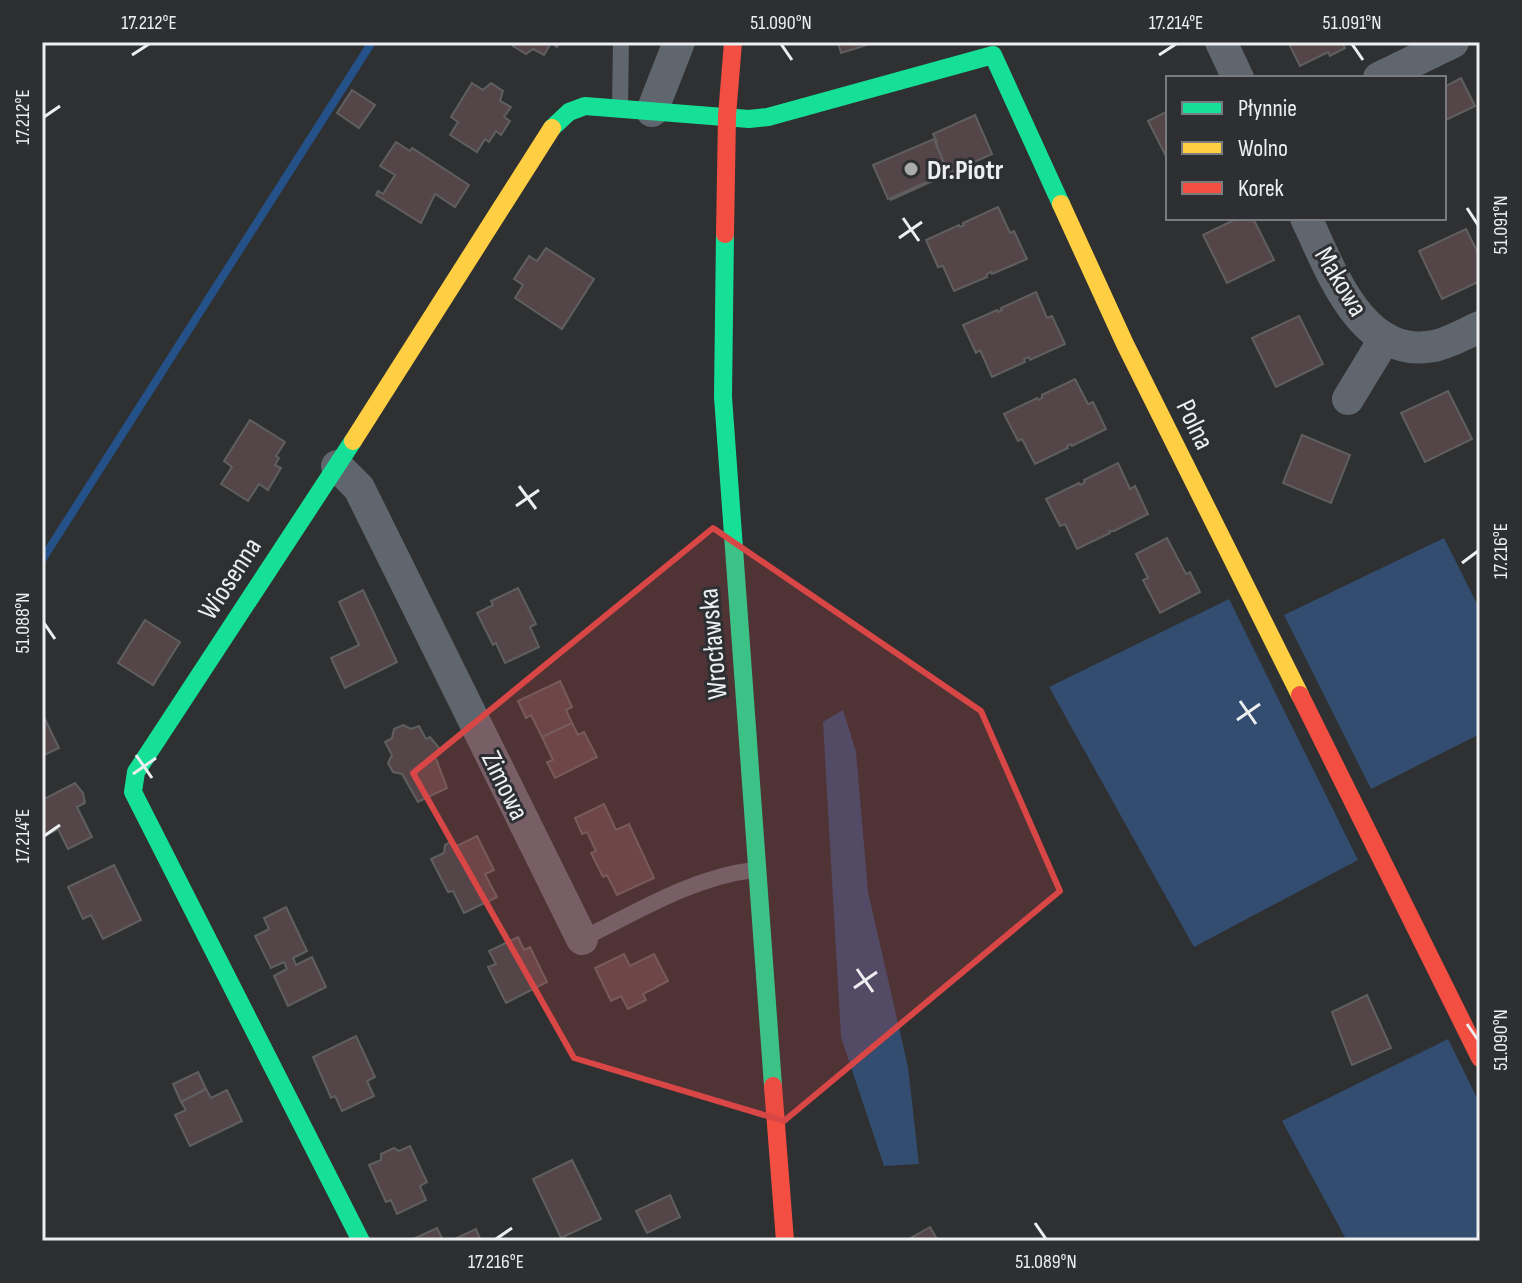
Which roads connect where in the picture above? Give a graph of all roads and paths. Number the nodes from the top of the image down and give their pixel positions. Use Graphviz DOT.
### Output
graph roads {
  1 [pos="621,42"];
  2 [pos="679,42"];
  3 [pos="733,42"];
  4 [pos="1221,42"];
  5 [pos="1453,42"];
  6 [pos="992,48"];
  7 [pos="1237,76"];
  8 [pos="1383,76"];
  9 [pos="620,109"];
  10 [pos="652,111"];
  11 [pos="727,116"];
  12 [pos="1307,220"];
  13 [pos="1480,327"];
  14 [pos="1385,338"];
  15 [pos="1348,399"];
  16 [pos="337,466"];
  17 [pos="758,870"];
  18 [pos="582,939"];
  19 [pos="1480,1058"];
  20 [pos="361,1241"];
  21 [pos="785,1241"];
  1 -- 9 [label="lane"];
  2 -- 10 [label="street"];
  3 -- 11 [label="street, Wrocławska"];
  4 -- 7 [label="street"];
  5 -- 8 [label="street"];
  6 -- 11 [label="street, Polna"];
  6 -- 19 [label="street, Polna"];
  9 -- 10 [label="street, Wiosenna"];
  9 -- 16 [label="street, Wiosenna"];
  10 -- 11 [label="street, Wiosenna"];
  11 -- 17 [label="street, Wrocławska"];
  12 -- 14 [label="street, Makowa"];
  13 -- 14 [label="street, Makowa"];
  14 -- 15 [label="street, Makowa"];
  16 -- 18 [label="street, Zimowa"];
  16 -- 20 [label="street, Wiosenna"];
  17 -- 18 [label="lane, Zimowa"];
  17 -- 21 [label="street, Wrocławska"];
}
